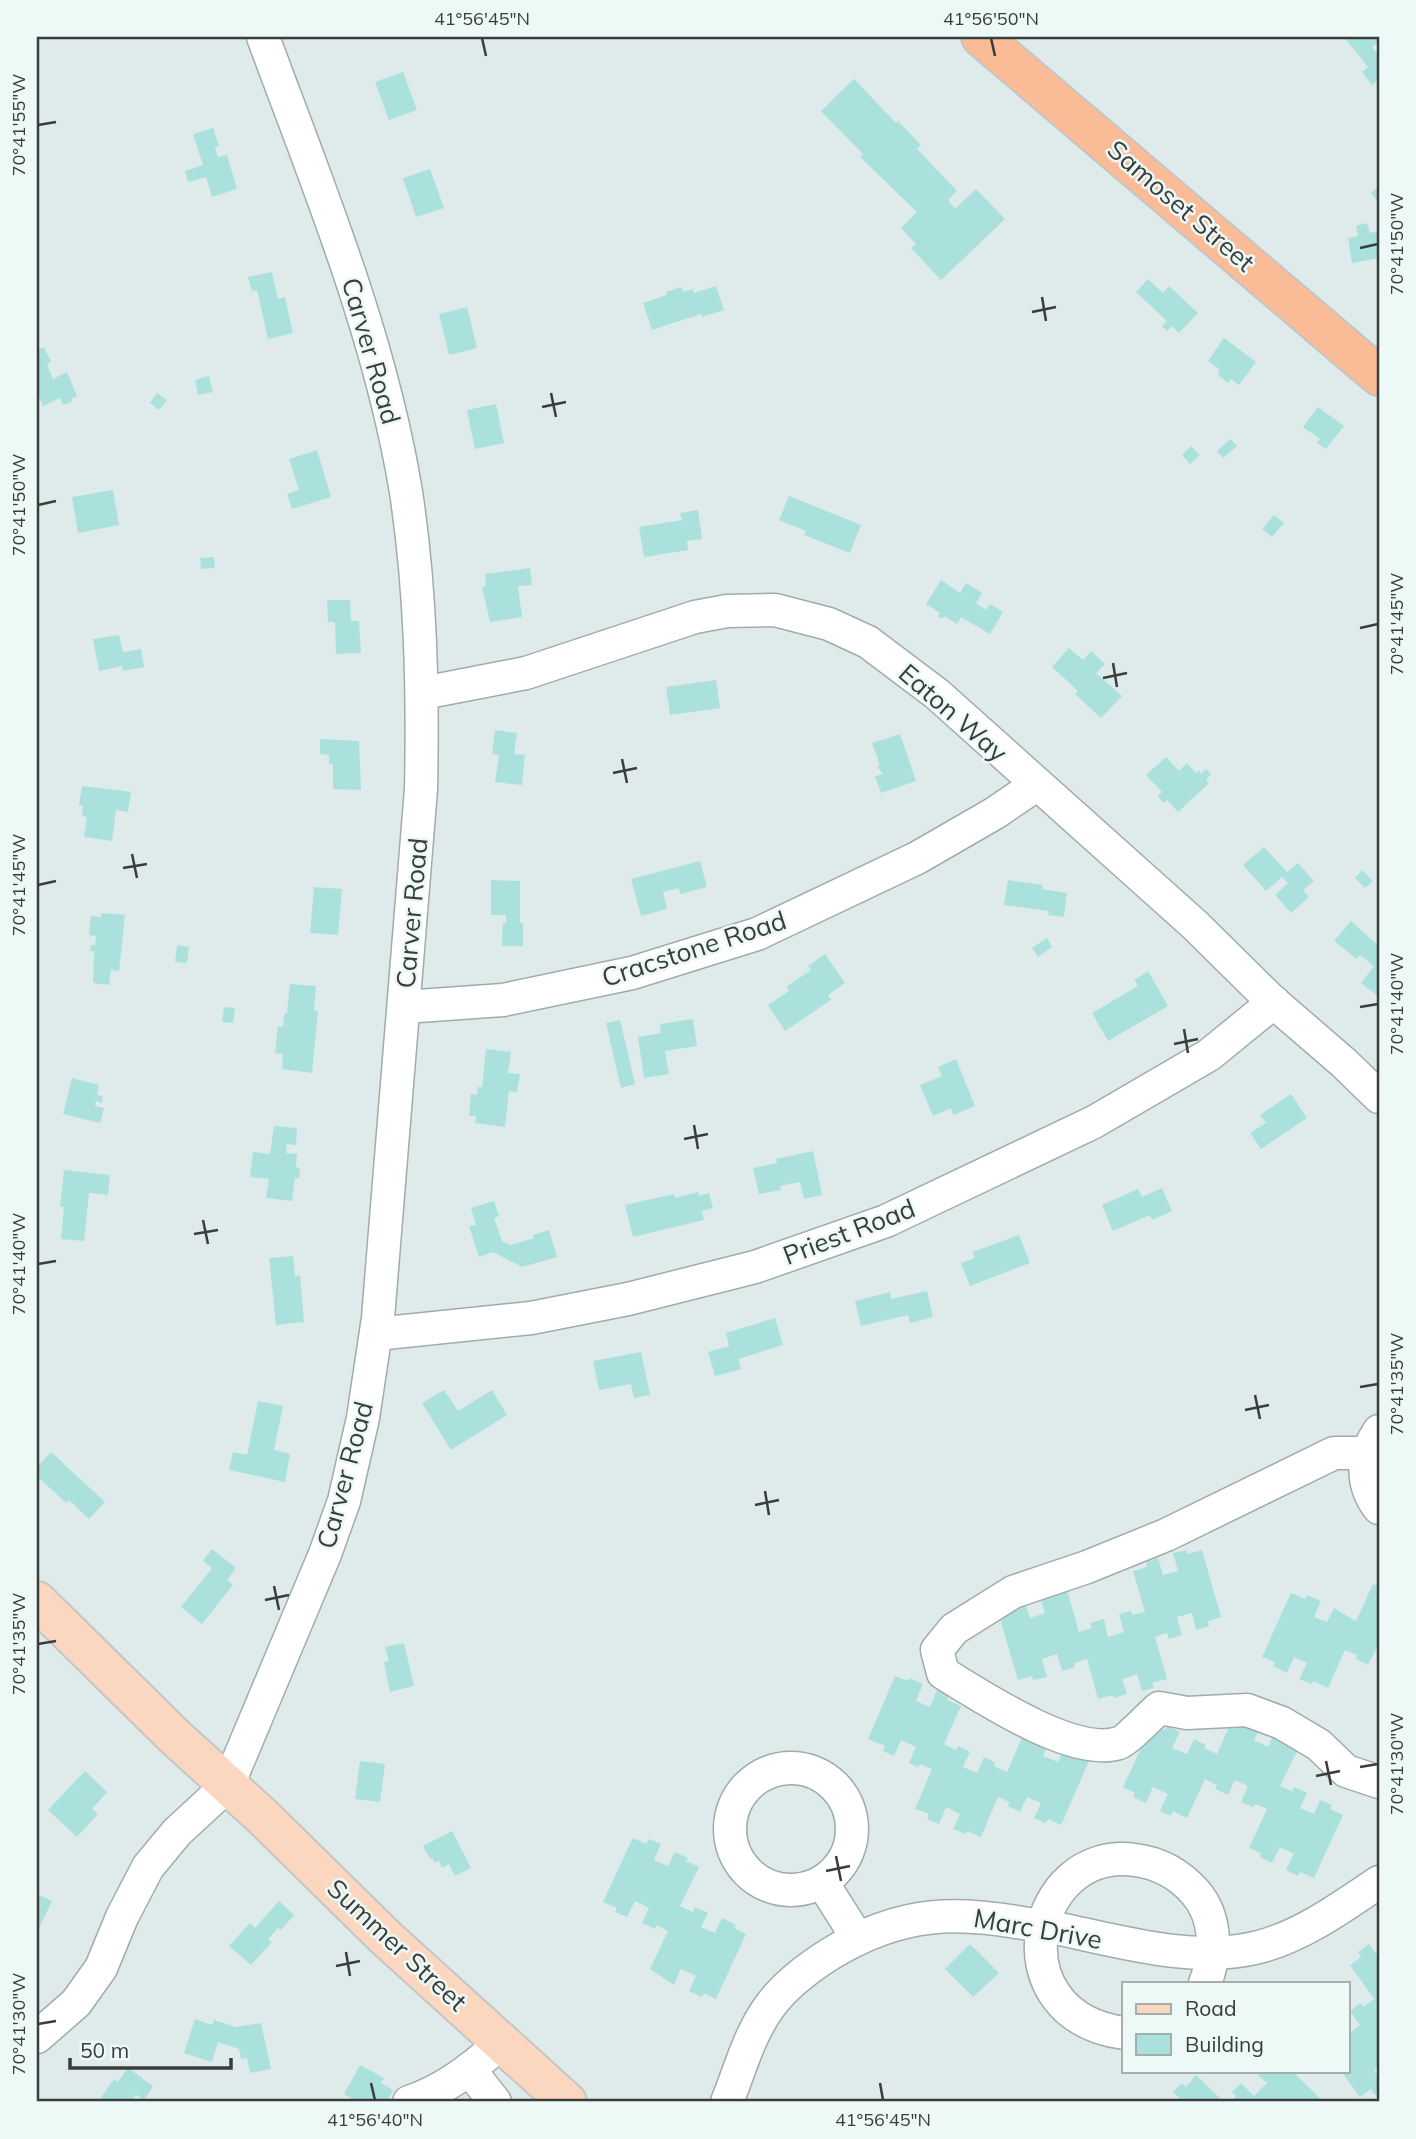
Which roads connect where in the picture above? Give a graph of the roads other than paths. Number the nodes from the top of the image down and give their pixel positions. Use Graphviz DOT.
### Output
graph roads {
  1 [pos="263,37"];
  2 [pos="981,37"];
  3 [pos="1023,37"];
  4 [pos="1379,366"];
  5 [pos="423,693"];
  6 [pos="1036,785"];
  7 [pos="1274,1002"];
  8 [pos="404,1007"];
  9 [pos="1379,1097"];
  10 [pos="376,1334"];
  11 [pos="1373,1442"];
  12 [pos="1379,1508"];
  13 [pos="37,1601"];
  14 [pos="1379,1782"];
  15 [pos="228,1786"];
  16 [pos="822,1882"];
  17 [pos="1379,1882"];
  18 [pos="1042,1927"];
  19 [pos="858,1939"];
  20 [pos="1213,1951"];
  21 [pos="1205,1982"];
  22 [pos="1122,2033"];
  23 [pos="37,2037"];
  24 [pos="501,2042"];
  25 [pos="469,2069"];
  26 [pos="409,2102"];
  27 [pos="495,2102"];
  28 [pos="567,2102"];
  29 [pos="727,2102"];
  1 -- 5 [label="street, Carver Road"];
  2 -- 4 [label="highway, Samoset Street"];
  3 -- 4 [label="highway, Samoset Street"];
  5 -- 6 [label="street, Eaton Way"];
  5 -- 8 [label="street, Carver Road"];
  6 -- 7 [label="street, Eaton Way"];
  6 -- 8 [label="street, Cracstone Road"];
  7 -- 9 [label="street, Eaton Way"];
  7 -- 10 [label="street, Priest Road"];
  8 -- 10 [label="street, Carver Road"];
  10 -- 15 [label="street, Carver Road"];
  11 -- 12 [label="street"];
  11 -- 14 [label="street"];
  13 -- 15 [label="main road, Summer Street"];
  15 -- 23 [label="street"];
  15 -- 24 [label="main road, Summer Street"];
  16 -- 19 [label="street"];
  17 -- 20 [label="street, Marc Drive"];
  18 -- 19 [label="street, Marc Drive"];
  18 -- 20 [label="street, Marc Drive"];
  18 -- 20 [label="street"];
  18 -- 22 [label="street"];
  19 -- 29 [label="street, Marc Drive"];
  20 -- 21 [label="street"];
  24 -- 25 [label="street"];
  24 -- 28 [label="main road, Summer Street"];
  25 -- 26 [label="street"];
  25 -- 27 [label="street"];
}
